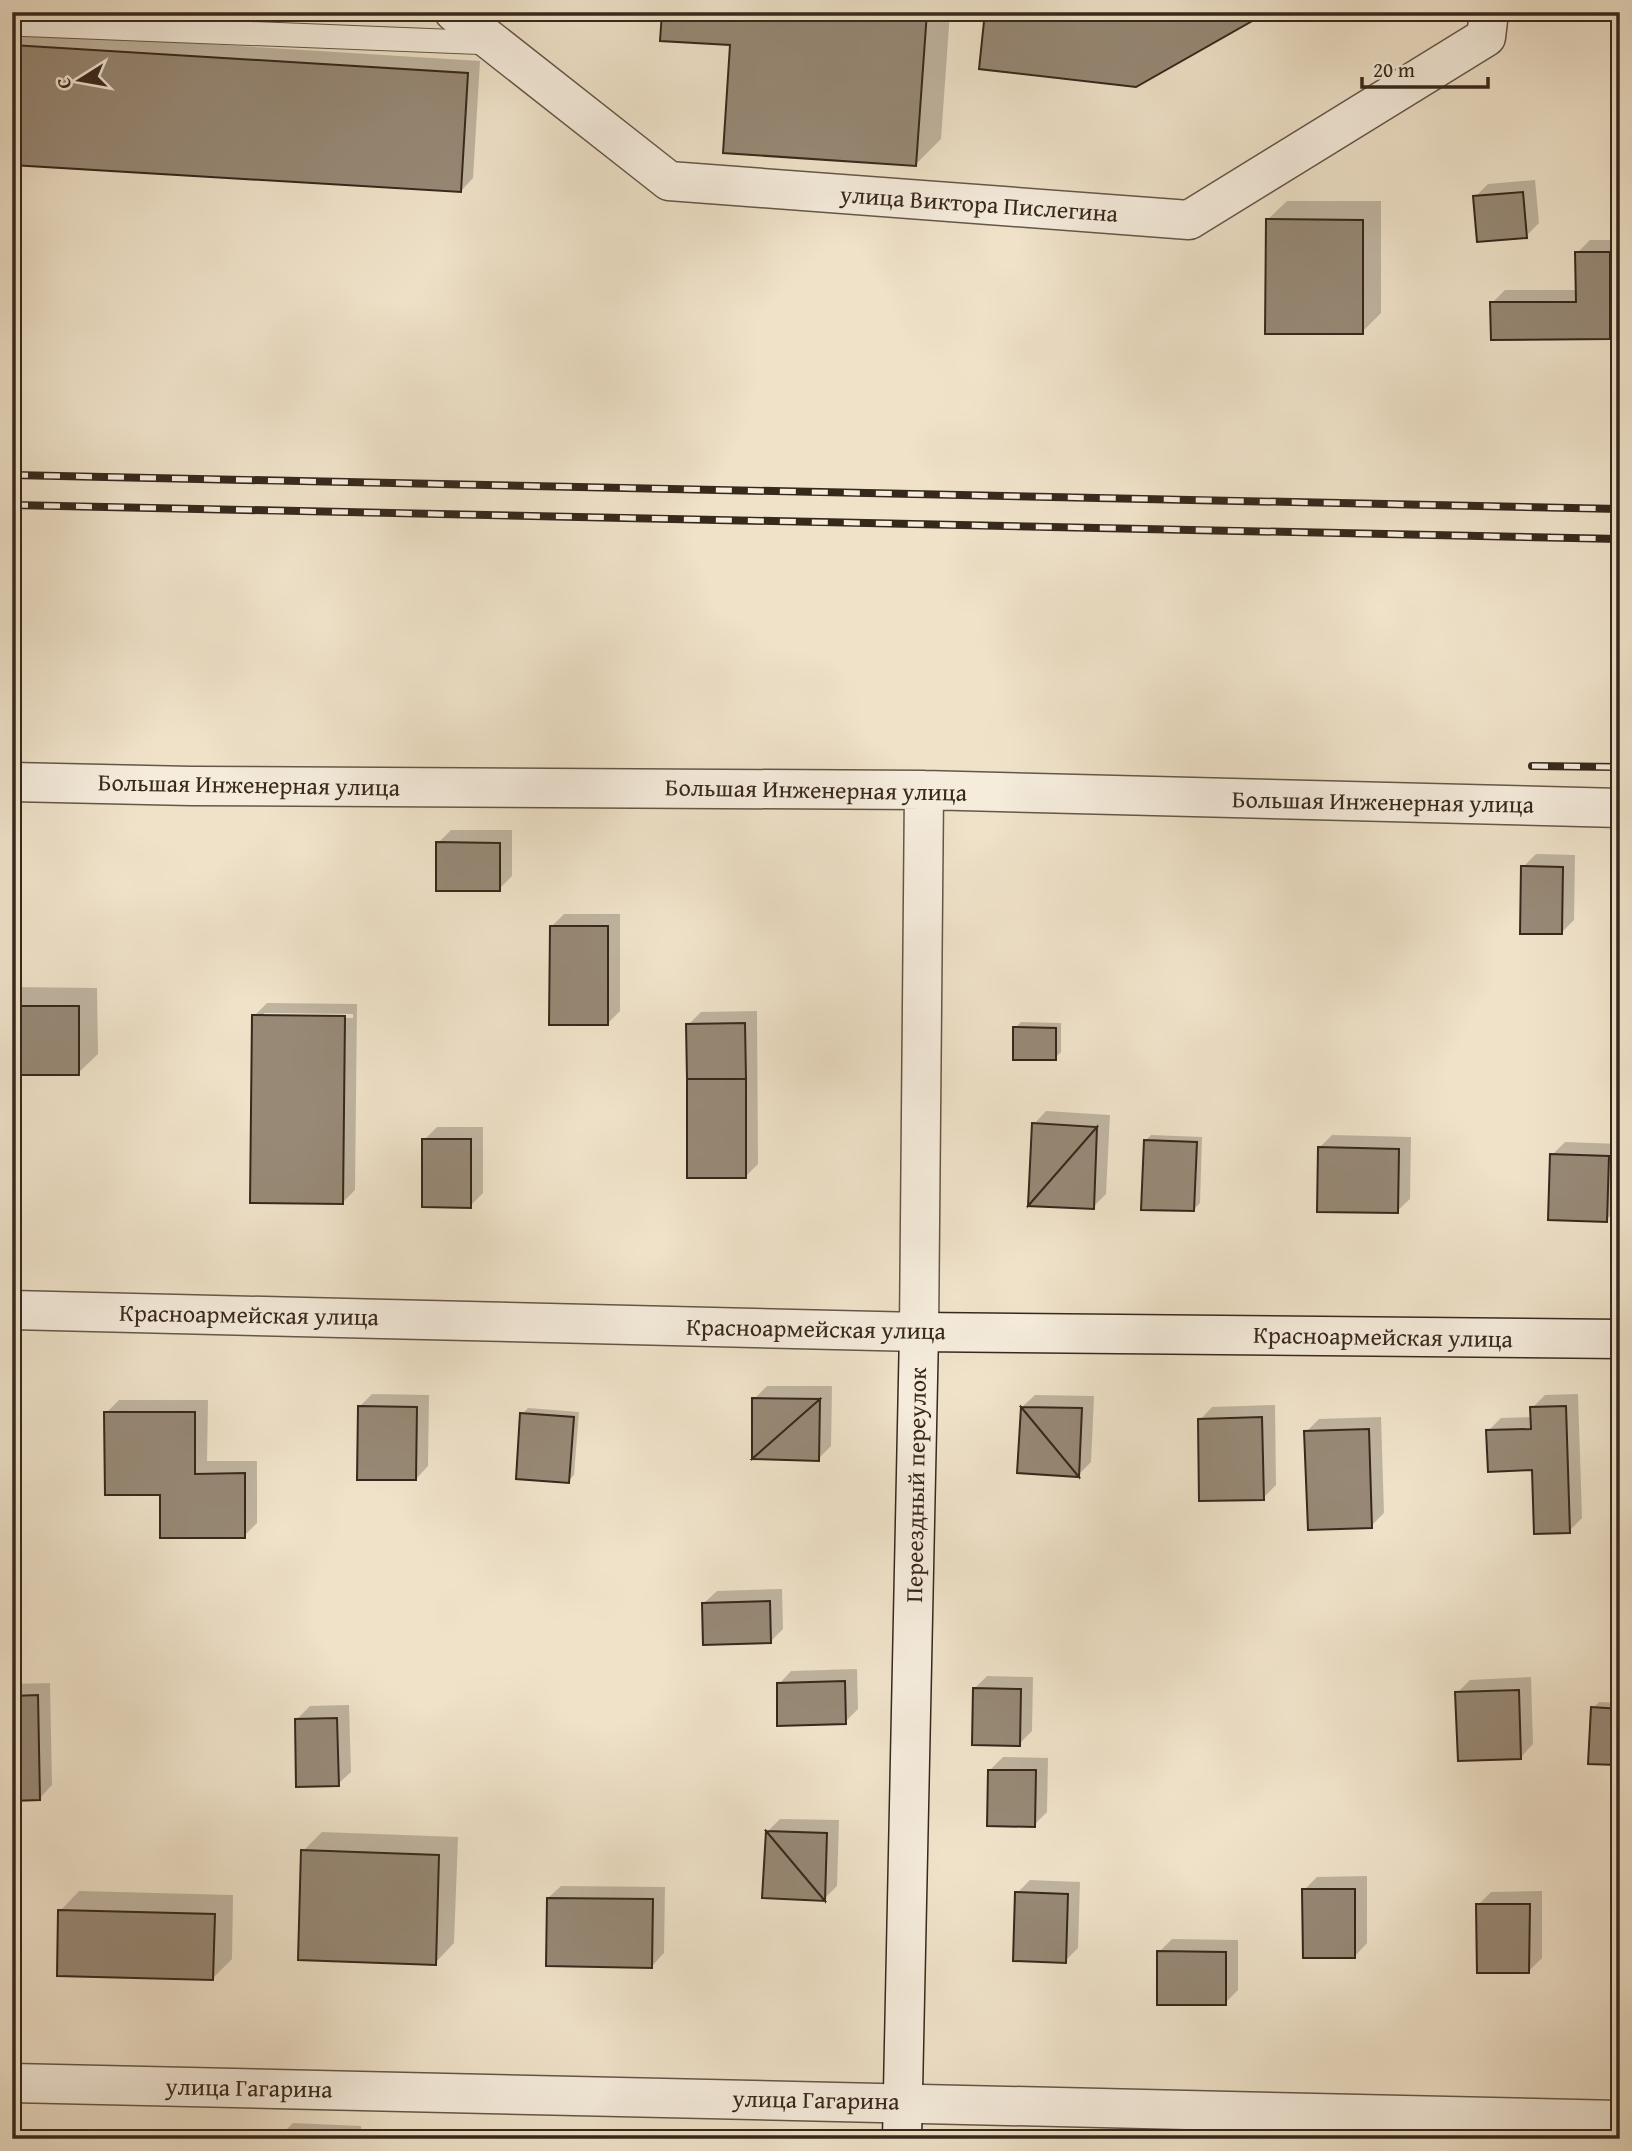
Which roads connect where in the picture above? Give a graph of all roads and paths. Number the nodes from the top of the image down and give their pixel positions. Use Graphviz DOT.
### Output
graph roads {
  1 [pos="454,12"];
  2 [pos="1489,12"];
  3 [pos="12,24"];
  4 [pos="493,43"];
  5 [pos="12,782"];
  6 [pos="924,790"];
  7 [pos="1620,808"];
  8 [pos="12,1310"];
  9 [pos="919,1332"];
  10 [pos="1620,1339"];
  11 [pos="12,2083"];
  12 [pos="902,2120"];
  13 [pos="1620,2120"];
  1 -- 4 [label="street, улица Виктора Пислегина"];
  2 -- 4 [label="street, улица Виктора Пислегина"];
  3 -- 4 [label="lane"];
  5 -- 6 [label="street, Большая Инженерная улица"];
  6 -- 7 [label="street, Большая Инженерная улица"];
  6 -- 9 [label="street, Переездный переулок"];
  8 -- 9 [label="street, Красноармейская улица"];
  9 -- 10 [label="street, Красноармейская улица"];
  9 -- 12 [label="street, Переездный переулок"];
  11 -- 12 [label="street, улица Гагарина"];
  12 -- 13 [label="street, улица Гагарина"];
}
